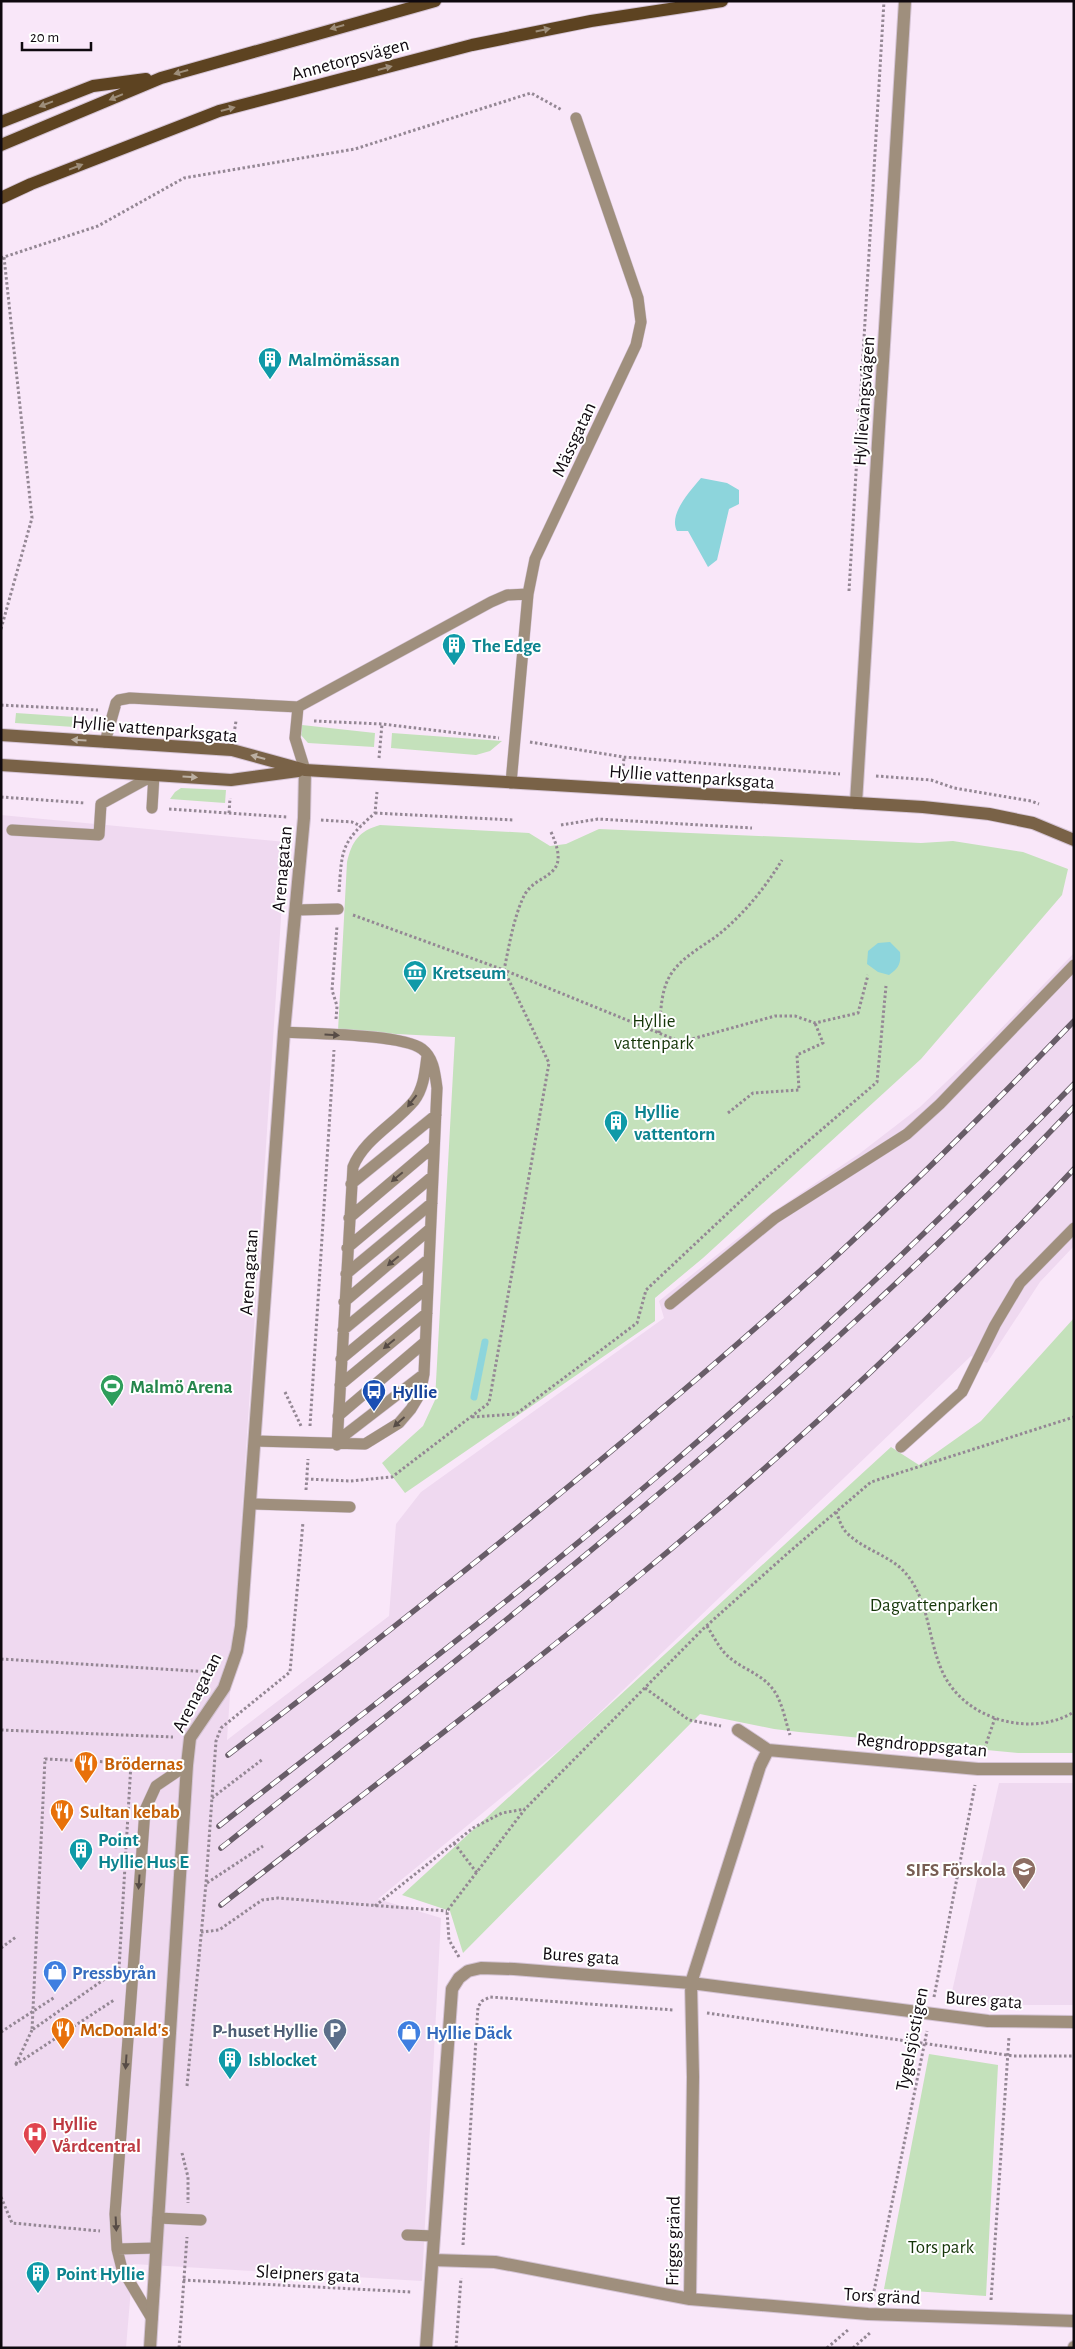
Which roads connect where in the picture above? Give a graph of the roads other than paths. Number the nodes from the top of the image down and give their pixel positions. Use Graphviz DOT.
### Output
graph roads {
  1 [pos="435,1"];
  2 [pos="722,1"];
  3 [pos="905,1"];
  4 [pos="161,78"];
  5 [pos="576,118"];
  6 [pos="1,122"];
  7 [pos="1,145"];
  8 [pos="1,199"];
  9 [pos="528,594"];
  10 [pos="298,707"];
  11 [pos="1,735"];
  12 [pos="105,742"];
  13 [pos="1,766"];
  14 [pos="305,770"];
  15 [pos="154,775"];
  16 [pos="511,783"];
  17 [pos="856,804"];
  18 [pos="152,808"];
  19 [pos="12,830"];
  20 [pos="1074,840"];
  21 [pos="338,909"];
  22 [pos="296,910"];
  23 [pos="1074,965"];
  24 [pos="284,1032"];
  25 [pos="427,1056"];
  26 [pos="436,1116"];
  27 [pos="434,1146"];
  28 [pos="433,1176"];
  29 [pos="351,1184"];
  30 [pos="432,1203"];
  31 [pos="349,1218"];
  32 [pos="1074,1228"];
  33 [pos="430,1229"];
  34 [pos="347,1248"];
  35 [pos="429,1259"];
  36 [pos="346,1274"];
  37 [pos="428,1287"];
  38 [pos="344,1302"];
  39 [pos="670,1304"];
  40 [pos="426,1313"];
  41 [pos="343,1330"];
  42 [pos="425,1342"];
  43 [pos="341,1359"];
  44 [pos="424,1374"];
  45 [pos="340,1385"];
  46 [pos="338,1416"];
  47 [pos="254,1440"];
  48 [pos="337,1443"];
  49 [pos="901,1447"];
  50 [pos="250,1504"];
  51 [pos="350,1507"];
  52 [pos="738,1730"];
  53 [pos="768,1750"];
  54 [pos="186,1765"];
  55 [pos="1074,1768"];
  56 [pos="691,1983"];
  57 [pos="1074,2022"];
  58 [pos="158,2218"];
  59 [pos="201,2220"];
  60 [pos="407,2235"];
  61 [pos="434,2236"];
  62 [pos="156,2248"];
  63 [pos="116,2249"];
  64 [pos="433,2260"];
  65 [pos="690,2299"];
  66 [pos="152,2319"];
  67 [pos="1074,2321"];
  68 [pos="150,2348"];
  69 [pos="426,2348"];
  1 -- 4 [label="main road, Annetorpsvägen, one-way"];
  8 -- 2 [label="main road, Annetorpsvägen, one-way"];
  3 -- 17 [label="street, Hyllievångsvägen"];
  4 -- 6 [label="main road, one-way"];
  4 -- 7 [label="main road, Annetorpsvägen, one-way"];
  5 -- 9 [label="lane, Mässgatan"];
  9 -- 10 [label="lane"];
  9 -- 16 [label="lane, Mässgatan"];
  10 -- 12 [label="lane"];
  10 -- 14 [label="lane"];
  12 -- 11 [label="street, Hyllie vattenparksgata, one-way"];
  14 -- 12 [label="street, Hyllie vattenparksgata, one-way"];
  13 -- 15 [label="street, Hyllie vattenparksgata"];
  15 -- 14 [label="street, Hyllie vattenparksgata, one-way"];
  14 -- 16 [label="street, Hyllie vattenparksgata"];
  14 -- 22 [label="street, Arenagatan"];
  15 -- 18 [label="lane"];
  15 -- 19 [label="lane"];
  16 -- 17 [label="street, Hyllie vattenparksgata"];
  17 -- 20 [label="street, Hyllie vattenparksgata"];
  21 -- 22 [label="lane"];
  22 -- 24 [label="street, Arenagatan"];
  23 -- 39 [label="lane"];
  24 -- 25 [label="lane, one-way"];
  24 -- 47 [label="street, Arenagatan"];
  25 -- 26 [label="lane"];
  25 -- 29 [label="lane, one-way"];
  26 -- 27 [label="lane"];
  26 -- 29 [label="lane"];
  27 -- 28 [label="lane"];
  27 -- 31 [label="lane, one-way"];
  28 -- 30 [label="lane"];
  28 -- 34 [label="lane"];
  29 -- 31 [label="lane"];
  30 -- 33 [label="lane"];
  30 -- 36 [label="lane"];
  31 -- 34 [label="lane"];
  32 -- 49 [label="lane"];
  33 -- 35 [label="lane"];
  33 -- 38 [label="lane, one-way"];
  34 -- 36 [label="lane"];
  35 -- 37 [label="lane"];
  35 -- 41 [label="lane"];
  36 -- 38 [label="lane"];
  37 -- 40 [label="lane"];
  37 -- 43 [label="lane"];
  38 -- 41 [label="lane"];
  40 -- 42 [label="lane"];
  40 -- 45 [label="lane, one-way"];
  41 -- 43 [label="lane"];
  42 -- 44 [label="lane"];
  42 -- 46 [label="lane"];
  43 -- 45 [label="lane"];
  44 -- 48 [label="lane"];
  44 -- 48 [label="lane, one-way"];
  45 -- 46 [label="lane"];
  46 -- 48 [label="lane"];
  47 -- 48 [label="lane"];
  47 -- 50 [label="street, Arenagatan"];
  50 -- 51 [label="lane"];
  50 -- 54 [label="street, Arenagatan"];
  52 -- 53 [label="street, Regndroppsgatan"];
  53 -- 55 [label="street, Regndroppsgatan"];
  53 -- 56 [label="street"];
  54 -- 58 [label="street, Arenagatan"];
  54 -- 63 [label="lane, one-way"];
  56 -- 57 [label="street, Bures gata"];
  56 -- 61 [label="street, Bures gata"];
  56 -- 65 [label="street, Friggs gränd"];
  58 -- 59 [label="lane"];
  58 -- 62 [label="street, Arenagatan"];
  60 -- 61 [label="lane"];
  61 -- 64 [label="street"];
  62 -- 63 [label="lane"];
  62 -- 66 [label="street, Arenagatan"];
  63 -- 66 [label="lane"];
  64 -- 65 [label="street, Friggs gränd"];
  64 -- 69 [label="street"];
  65 -- 67 [label="street, Tors gränd"];
  66 -- 68 [label="street, Arenagatan"];
}
